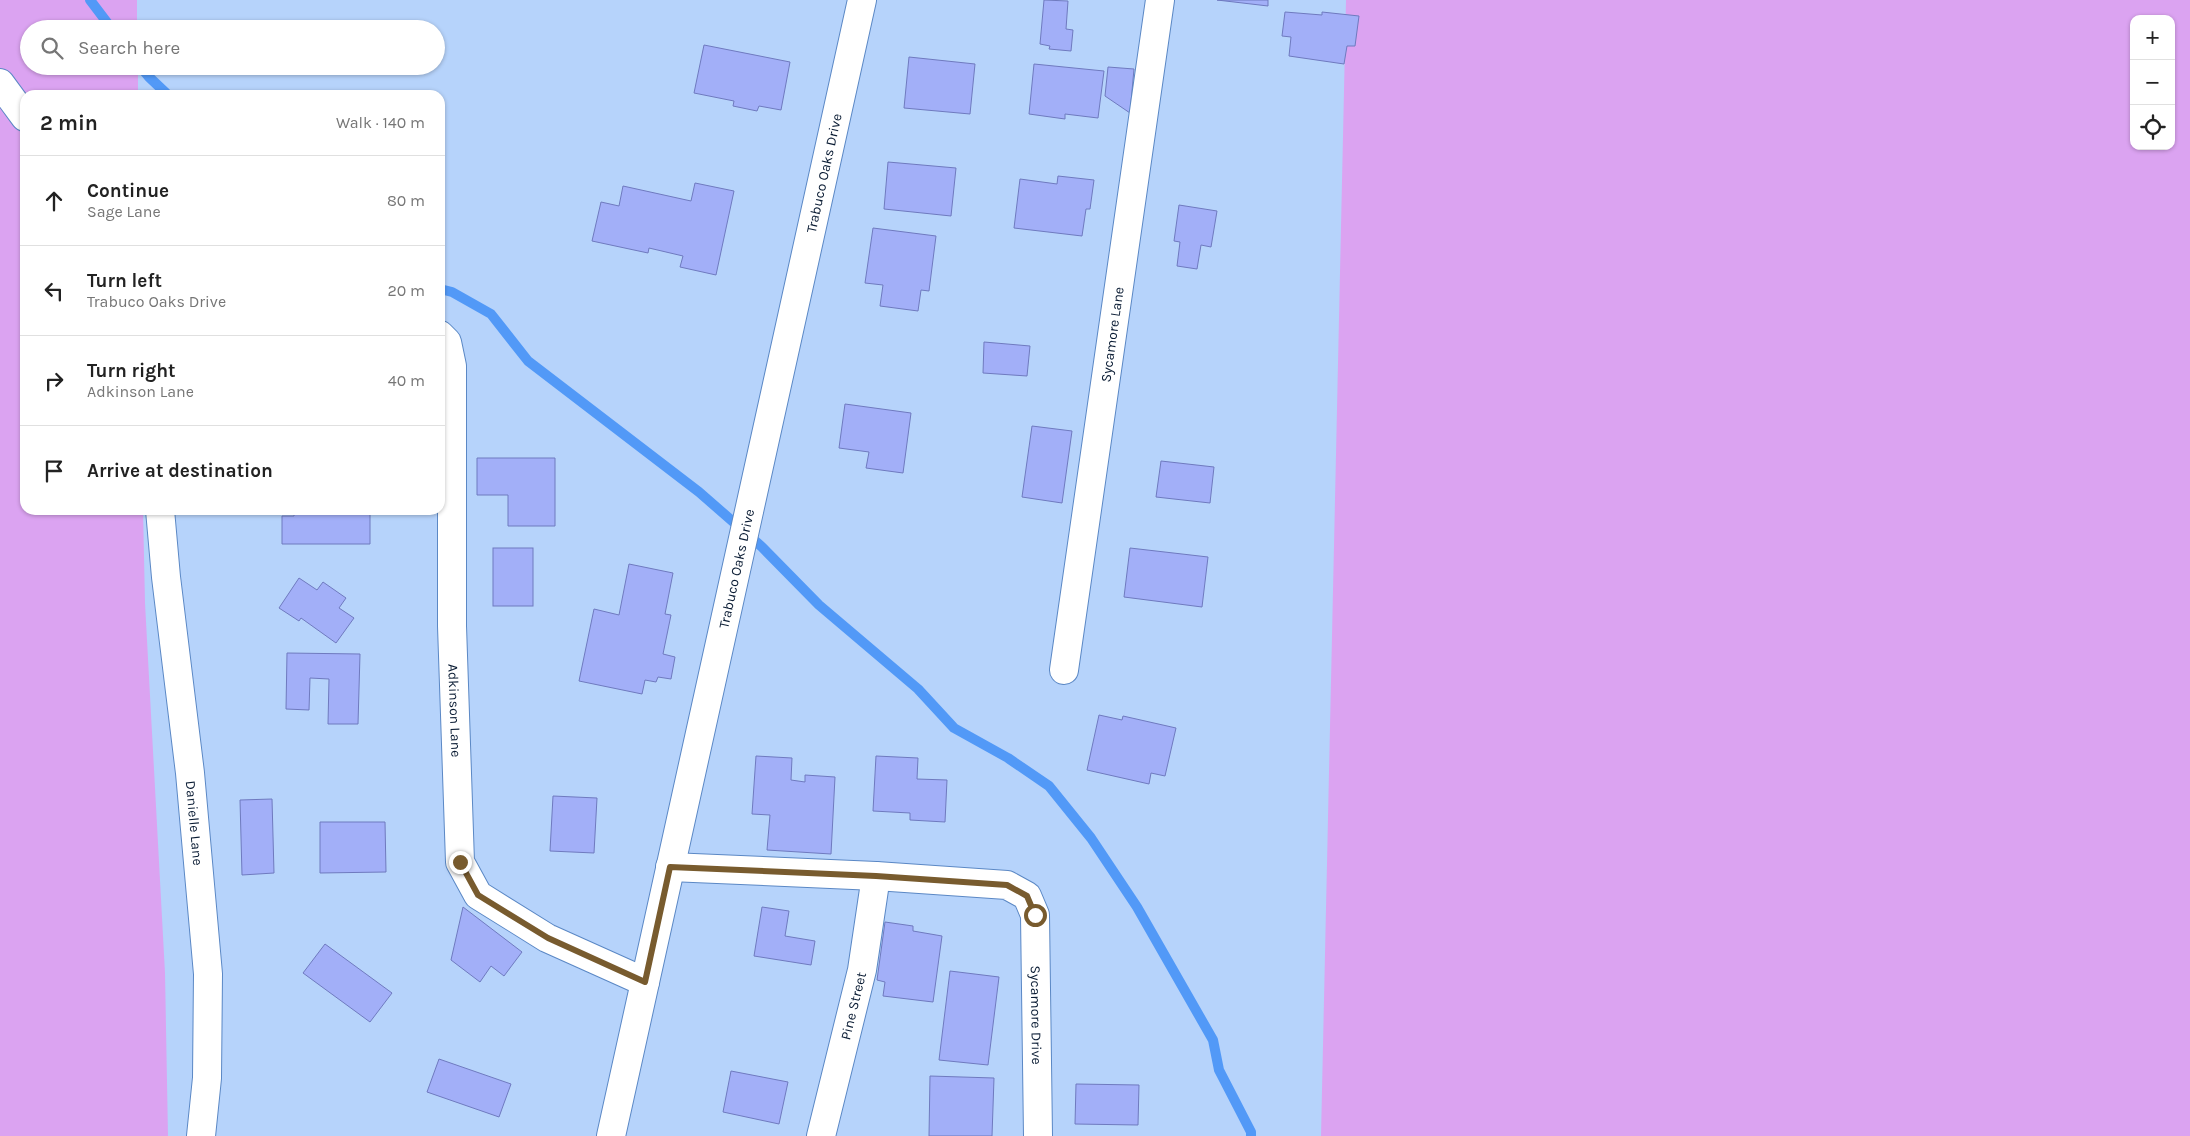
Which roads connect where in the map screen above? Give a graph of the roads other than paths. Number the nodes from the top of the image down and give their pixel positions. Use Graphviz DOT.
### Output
graph roads {
  1 [pos="862,0"];
  2 [pos="1160,0"];
  3 [pos="0,83"];
  4 [pos="20,110"];
  5 [pos="445,340"];
  6 [pos="160,515"];
  7 [pos="1064,670"];
  8 [pos="670,867"];
  9 [pos="876,876"];
  10 [pos="645,982"];
  11 [pos="201,1136"];
  12 [pos="611,1136"];
  13 [pos="822,1136"];
  14 [pos="1038,1136"];
  1 -- 8 [label="street, Trabuco Oaks Drive"];
  2 -- 7 [label="street, Sycamore Lane"];
  3 -- 4 [label="street"];
  5 -- 10 [label="street, Adkinson Lane"];
  6 -- 11 [label="street, Danielle Lane"];
  8 -- 9 [label="street"];
  8 -- 10 [label="street, Trabuco Oaks Drive"];
  9 -- 13 [label="street, Pine Street"];
  9 -- 14 [label="street, Sycamore Drive"];
  10 -- 12 [label="street, Trabuco Oaks Drive"];
}
